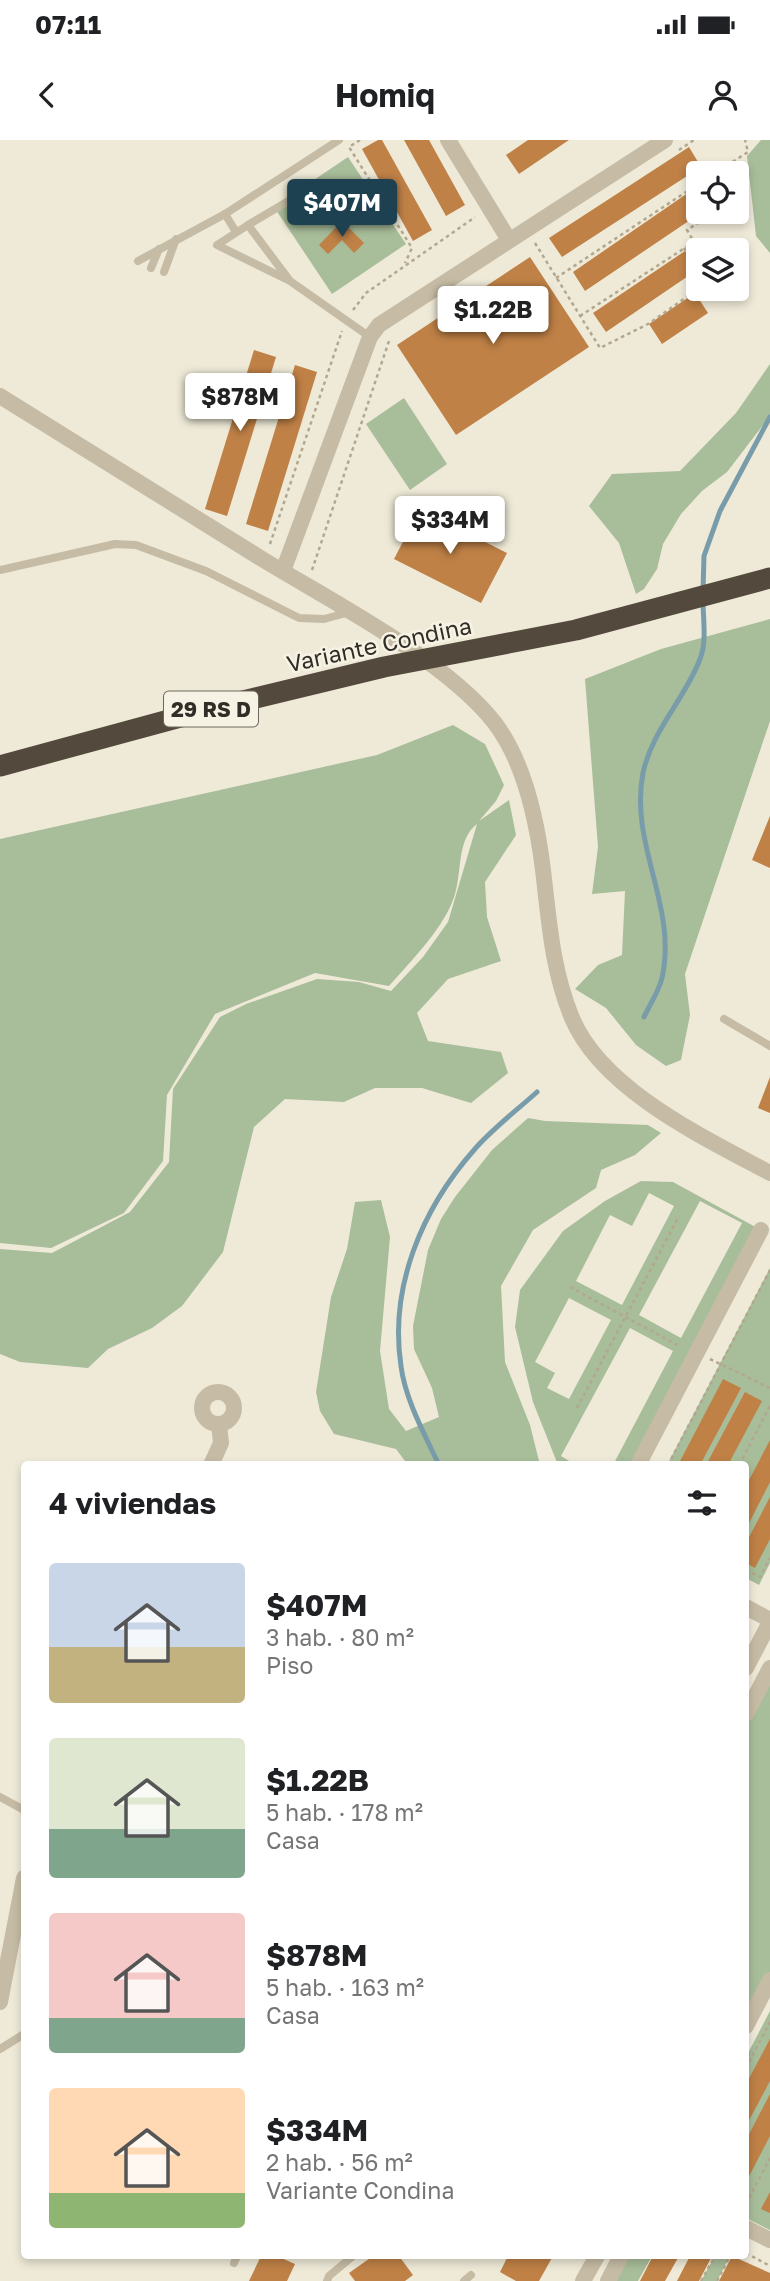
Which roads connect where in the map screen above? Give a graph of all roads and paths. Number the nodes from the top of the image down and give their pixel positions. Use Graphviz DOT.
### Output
graph roads {
  1 [pos="339,140"];
  2 [pos="359,140"];
  3 [pos="448,140"];
  4 [pos="665,140"];
  5 [pos="745,140"];
  6 [pos="734,161"];
  7 [pos="686,192"];
  8 [pos="298,196"];
  9 [pos="482,212"];
  10 [pos="225,214"];
  11 [pos="696,224"];
  12 [pos="248,225"];
  13 [pos="236,232"];
  14 [pos="531,237"];
  15 [pos="176,239"];
  16 [pos="509,240"];
  17 [pos="684,248"];
  18 [pos="159,249"];
  19 [pos="686,251"];
  20 [pos="138,261"];
  21 [pos="404,266"];
  22 [pos="151,268"];
  23 [pos="164,272"];
  24 [pos="556,278"];
  25 [pos="290,281"];
  26 [pos="686,297"];
  27 [pos="580,316"];
  28 [pos="345,321"];
  29 [pos="370,337"];
  30 [pos="390,339"];
  31 [pos="0,396"];
  32 [pos="265,561"];
  33 [pos="0,570"];
  34 [pos="283,571"];
  35 [pos="770,578"];
  36 [pos="307,584"];
  37 [pos="350,612"];
  38 [pos="424,661"];
  39 [pos="0,766"];
  40 [pos="724,1019"];
  41 [pos="770,1046"];
  42 [pos="770,1173"];
  43 [pos="679,1216"];
  44 [pos="761,1230"];
  45 [pos="770,1269"];
  46 [pos="570,1287"];
  47 [pos="625,1319"];
  48 [pos="696,1354"];
  49 [pos="721,1363"];
  50 [pos="770,1388"];
  51 [pos="770,1406"];
  52 [pos="577,1408"];
  53 [pos="219,1424"];
  54 [pos="213,1461"];
  55 [pos="640,1461"];
  56 [pos="670,1461"];
  57 [pos="741,1461"];
  58 [pos="770,1558"];
  59 [pos="749,1572"];
  60 [pos="749,1608"];
  61 [pos="770,1621"];
  62 [pos="749,1662"];
  63 [pos="770,1668"];
  64 [pos="749,1708"];
  65 [pos="0,1797"];
  66 [pos="21,1808"];
  67 [pos="21,1894"];
  68 [pos="770,1980"];
  69 [pos="0,2003"];
  70 [pos="749,2020"];
  71 [pos="770,2022"];
  72 [pos="768,2029"];
  73 [pos="21,2036"];
  74 [pos="0,2049"];
  75 [pos="749,2063"];
  76 [pos="770,2158"];
  77 [pos="749,2198"];
  78 [pos="749,2230"];
  79 [pos="770,2240"];
  80 [pos="749,2255"];
  81 [pos="349,2259"];
  82 [pos="595,2259"];
  83 [pos="619,2259"];
  84 [pos="713,2259"];
  85 [pos="728,2259"];
  86 [pos="770,2266"];
  87 [pos="327,2281"];
  88 [pos="583,2281"];
  89 [pos="608,2281"];
  90 [pos="701,2281"];
  91 [pos="717,2281"];
  1 -- 10 [label="lane"];
  2 -- 21 [label="path"];
  3 -- 16 [label="street"];
  4 -- 16 [label="street"];
  5 -- 6 [label="path"];
  7 -- 24 [label="path"];
  8 -- 12 [label="lane"];
  9 -- 21 [label="path"];
  10 -- 13 [label="lane"];
  10 -- 15 [label="lane"];
  11 -- 17 [label="path"];
  12 -- 13 [label="lane"];
  12 -- 25 [label="lane"];
  13 -- 25 [label="lane"];
  14 -- 24 [label="path"];
  15 -- 18 [label="lane"];
  15 -- 23 [label="lane"];
  16 -- 29 [label="street"];
  17 -- 19 [label="path"];
  17 -- 27 [label="path"];
  18 -- 20 [label="lane"];
  18 -- 22 [label="lane"];
  21 -- 28 [label="path"];
  24 -- 27 [label="path"];
  25 -- 28 [label="lane"];
  26 -- 27 [label="path"];
  28 -- 29 [label="lane"];
  28 -- 32 [label="path"];
  29 -- 34 [label="street"];
  30 -- 36 [label="path"];
  31 -- 32 [label="street"];
  32 -- 34 [label="street"];
  33 -- 37 [label="lane"];
  34 -- 36 [label="street"];
  35 -- 38 [label="highway, Variante Condina / 29 RS D"];
  36 -- 37 [label="street"];
  37 -- 38 [label="street"];
  38 -- 39 [label="highway, Variante Condina / 29 RS D"];
  38 -- 42 [label="street"];
  40 -- 41 [label="lane"];
  43 -- 47 [label="path"];
  44 -- 48 [label="street"];
  45 -- 49 [label="path"];
  46 -- 47 [label="path"];
  47 -- 48 [label="path"];
  47 -- 52 [label="path"];
  48 -- 49 [label="path"];
  48 -- 55 [label="street"];
  49 -- 50 [label="path"];
  49 -- 56 [label="path"];
  51 -- 57 [label="path"];
  53 -- 54 [label="street"];
  58 -- 59 [label="path"];
  60 -- 61 [label="street"];
  61 -- 62 [label="street"];
  63 -- 64 [label="street"];
  65 -- 66 [label="lane"];
  67 -- 69 [label="street"];
  68 -- 70 [label="street"];
  71 -- 72 [label="path"];
  72 -- 75 [label="path"];
  73 -- 74 [label="lane"];
  76 -- 77 [label="path"];
  78 -- 79 [label="street"];
  80 -- 86 [label="path"];
  81 -- 87 [label="lane"];
  82 -- 88 [label="street"];
  83 -- 89 [label="street"];
  84 -- 90 [label="path"];
  85 -- 91 [label="path"];
}
